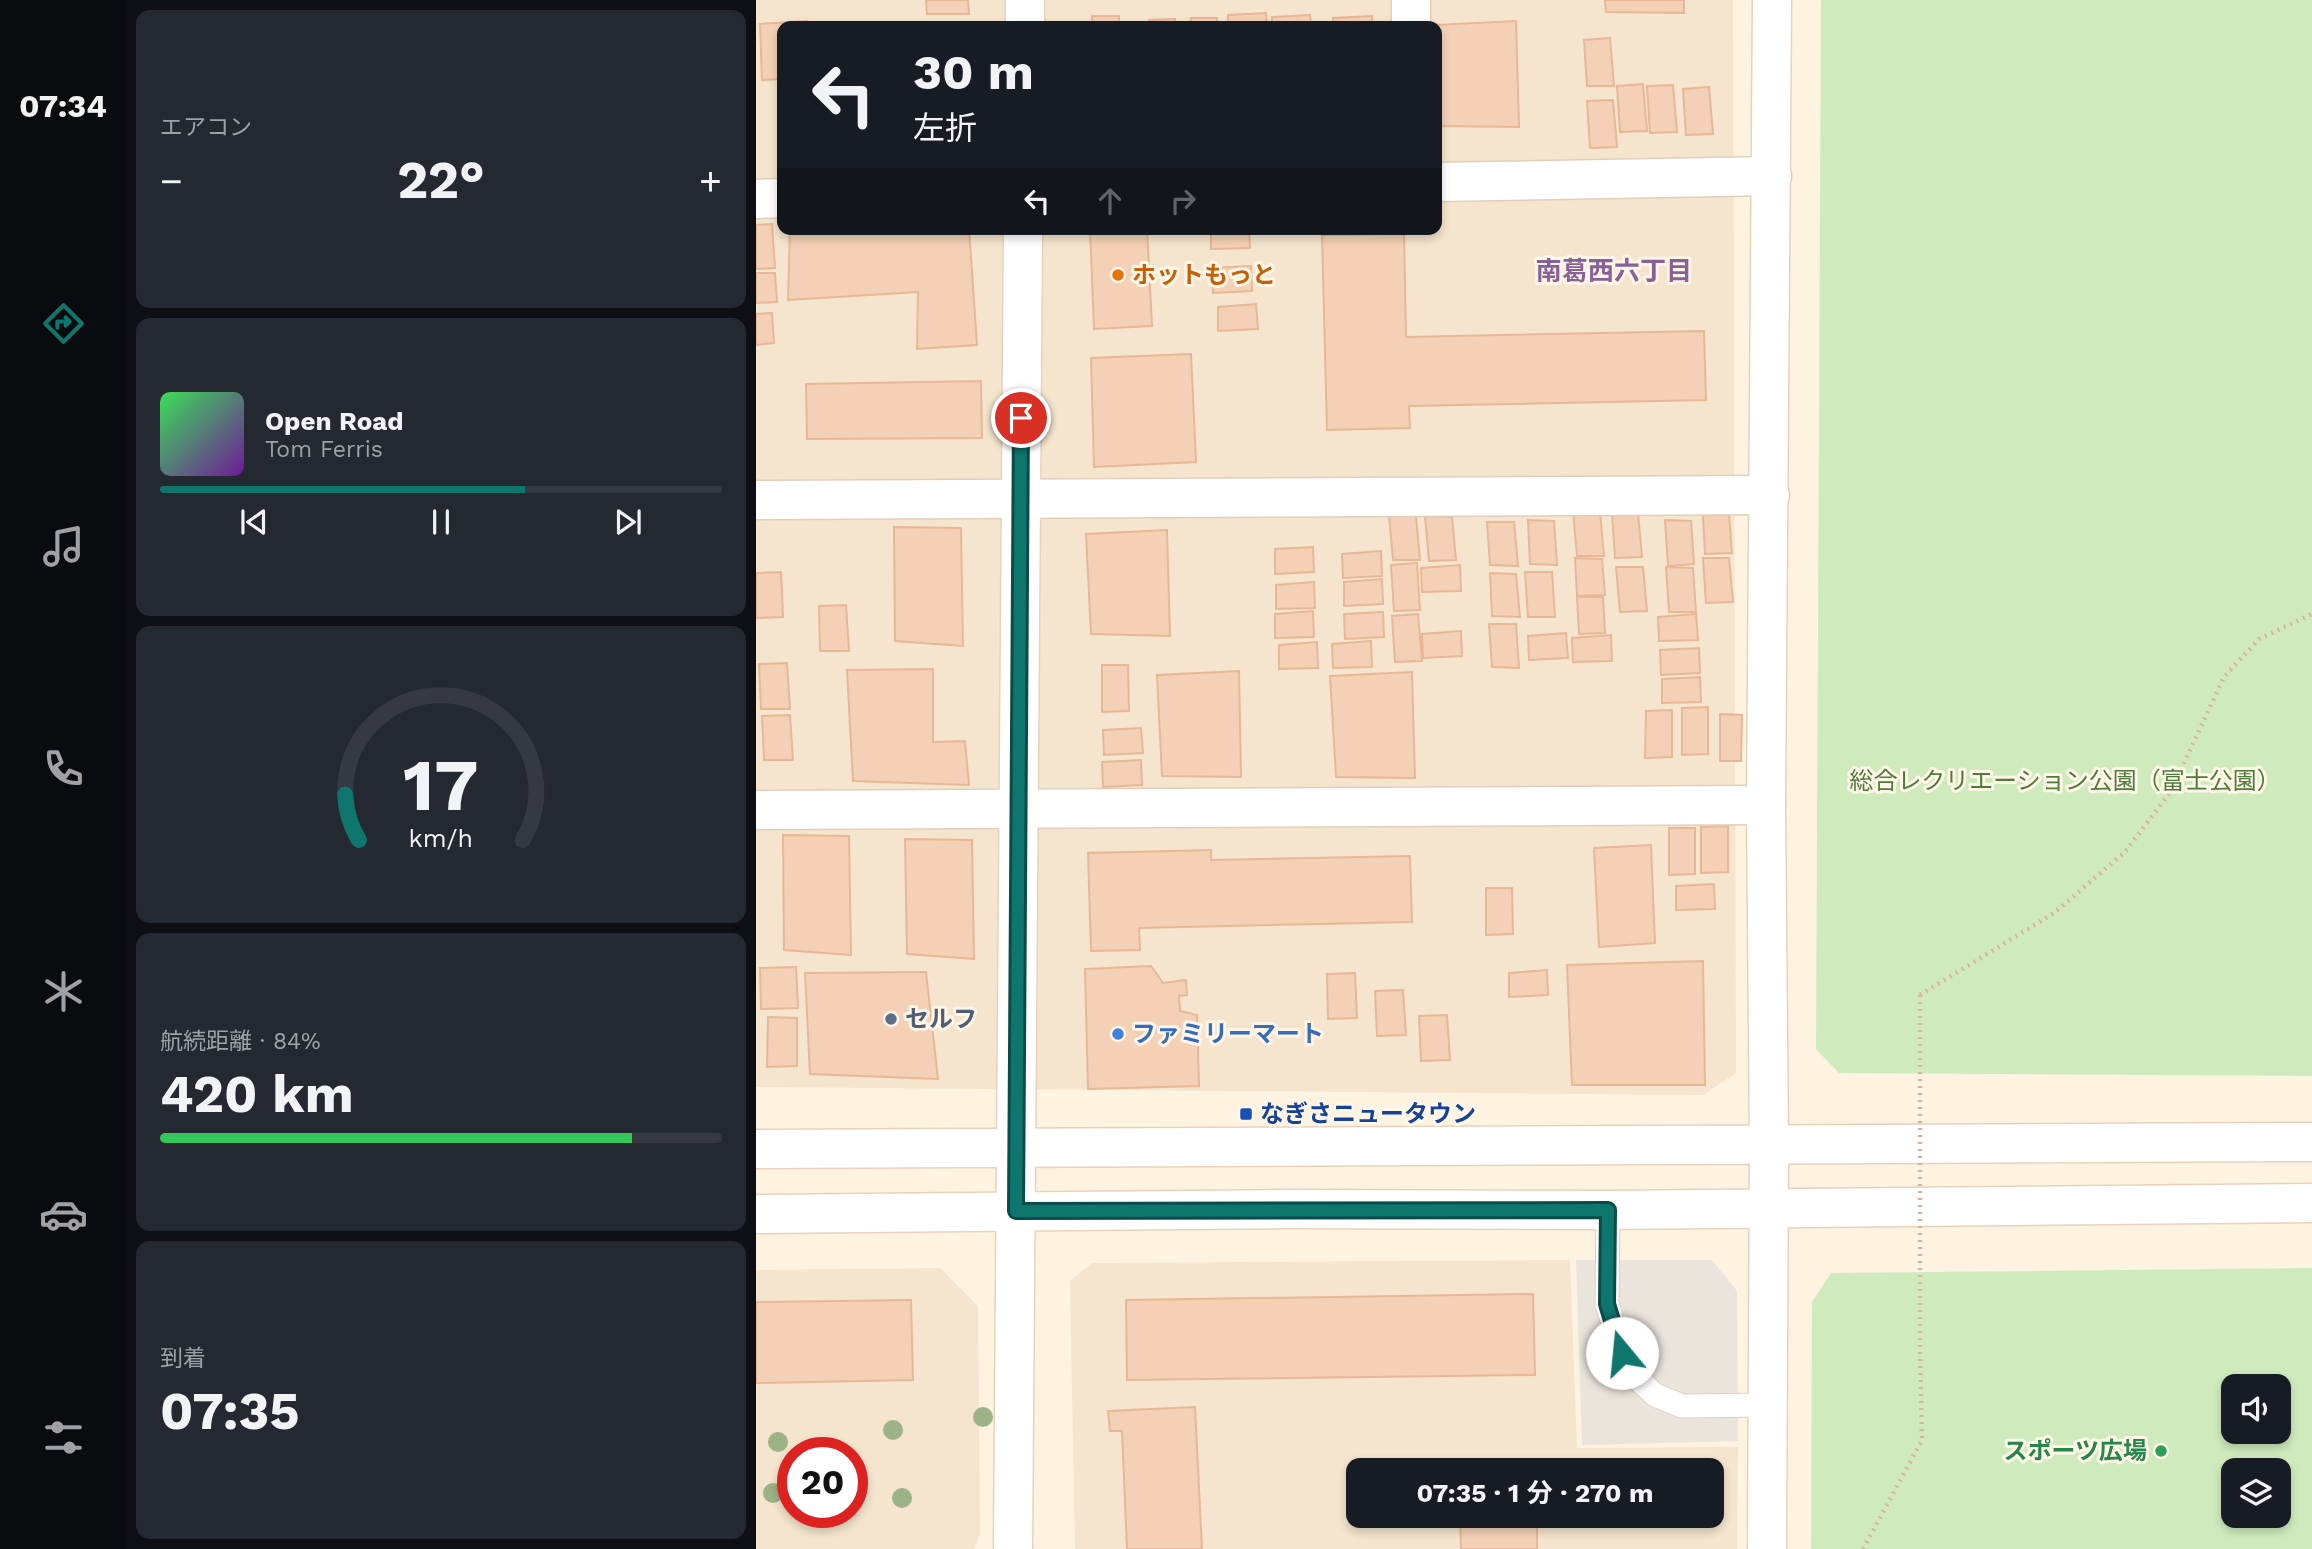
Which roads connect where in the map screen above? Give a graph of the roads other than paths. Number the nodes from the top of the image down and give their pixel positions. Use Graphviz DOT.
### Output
graph roads {
  1 [pos="1025,0"];
  2 [pos="1411,0"];
  3 [pos="1772,0"];
  4 [pos="1025,21"];
  5 [pos="1411,21"];
  6 [pos="1772,176"];
  7 [pos="1442,182"];
  8 [pos="777,198"];
  9 [pos="756,199"];
  10 [pos="1023,235"];
  11 [pos="1770,495"];
  12 [pos="1021,498"];
  13 [pos="756,500"];
  14 [pos="1766,804"];
  15 [pos="1019,809"];
  16 [pos="756,810"];
  17 [pos="2312,1142"];
  18 [pos="1769,1146"];
  19 [pos="1017,1148"];
  20 [pos="756,1149"];
  21 [pos="2312,1203"];
  22 [pos="1769,1208"];
  23 [pos="1608,1210"];
  24 [pos="1016,1211"];
  25 [pos="756,1214"];
  26 [pos="1768,1405"];
  27 [pos="1013,1549"];
  28 [pos="1767,1549"];
  1 -- 4 [label="street"];
  2 -- 5 [label="street"];
  3 -- 6 [label="street"];
  6 -- 7 [label="street"];
  6 -- 11 [label="street"];
  8 -- 9 [label="street"];
  10 -- 12 [label="street"];
  11 -- 12 [label="street"];
  11 -- 14 [label="street"];
  12 -- 13 [label="street"];
  12 -- 15 [label="street"];
  14 -- 15 [label="street"];
  14 -- 18 [label="street"];
  15 -- 16 [label="street"];
  15 -- 19 [label="street"];
  17 -- 18 [label="street"];
  18 -- 19 [label="street"];
  18 -- 22 [label="street"];
  19 -- 20 [label="street"];
  19 -- 24 [label="street"];
  21 -- 22 [label="street"];
  22 -- 23 [label="street"];
  22 -- 26 [label="street"];
  23 -- 24 [label="street"];
  23 -- 26 [label="lane"];
  24 -- 25 [label="street"];
  24 -- 27 [label="street"];
  26 -- 28 [label="street"];
}
